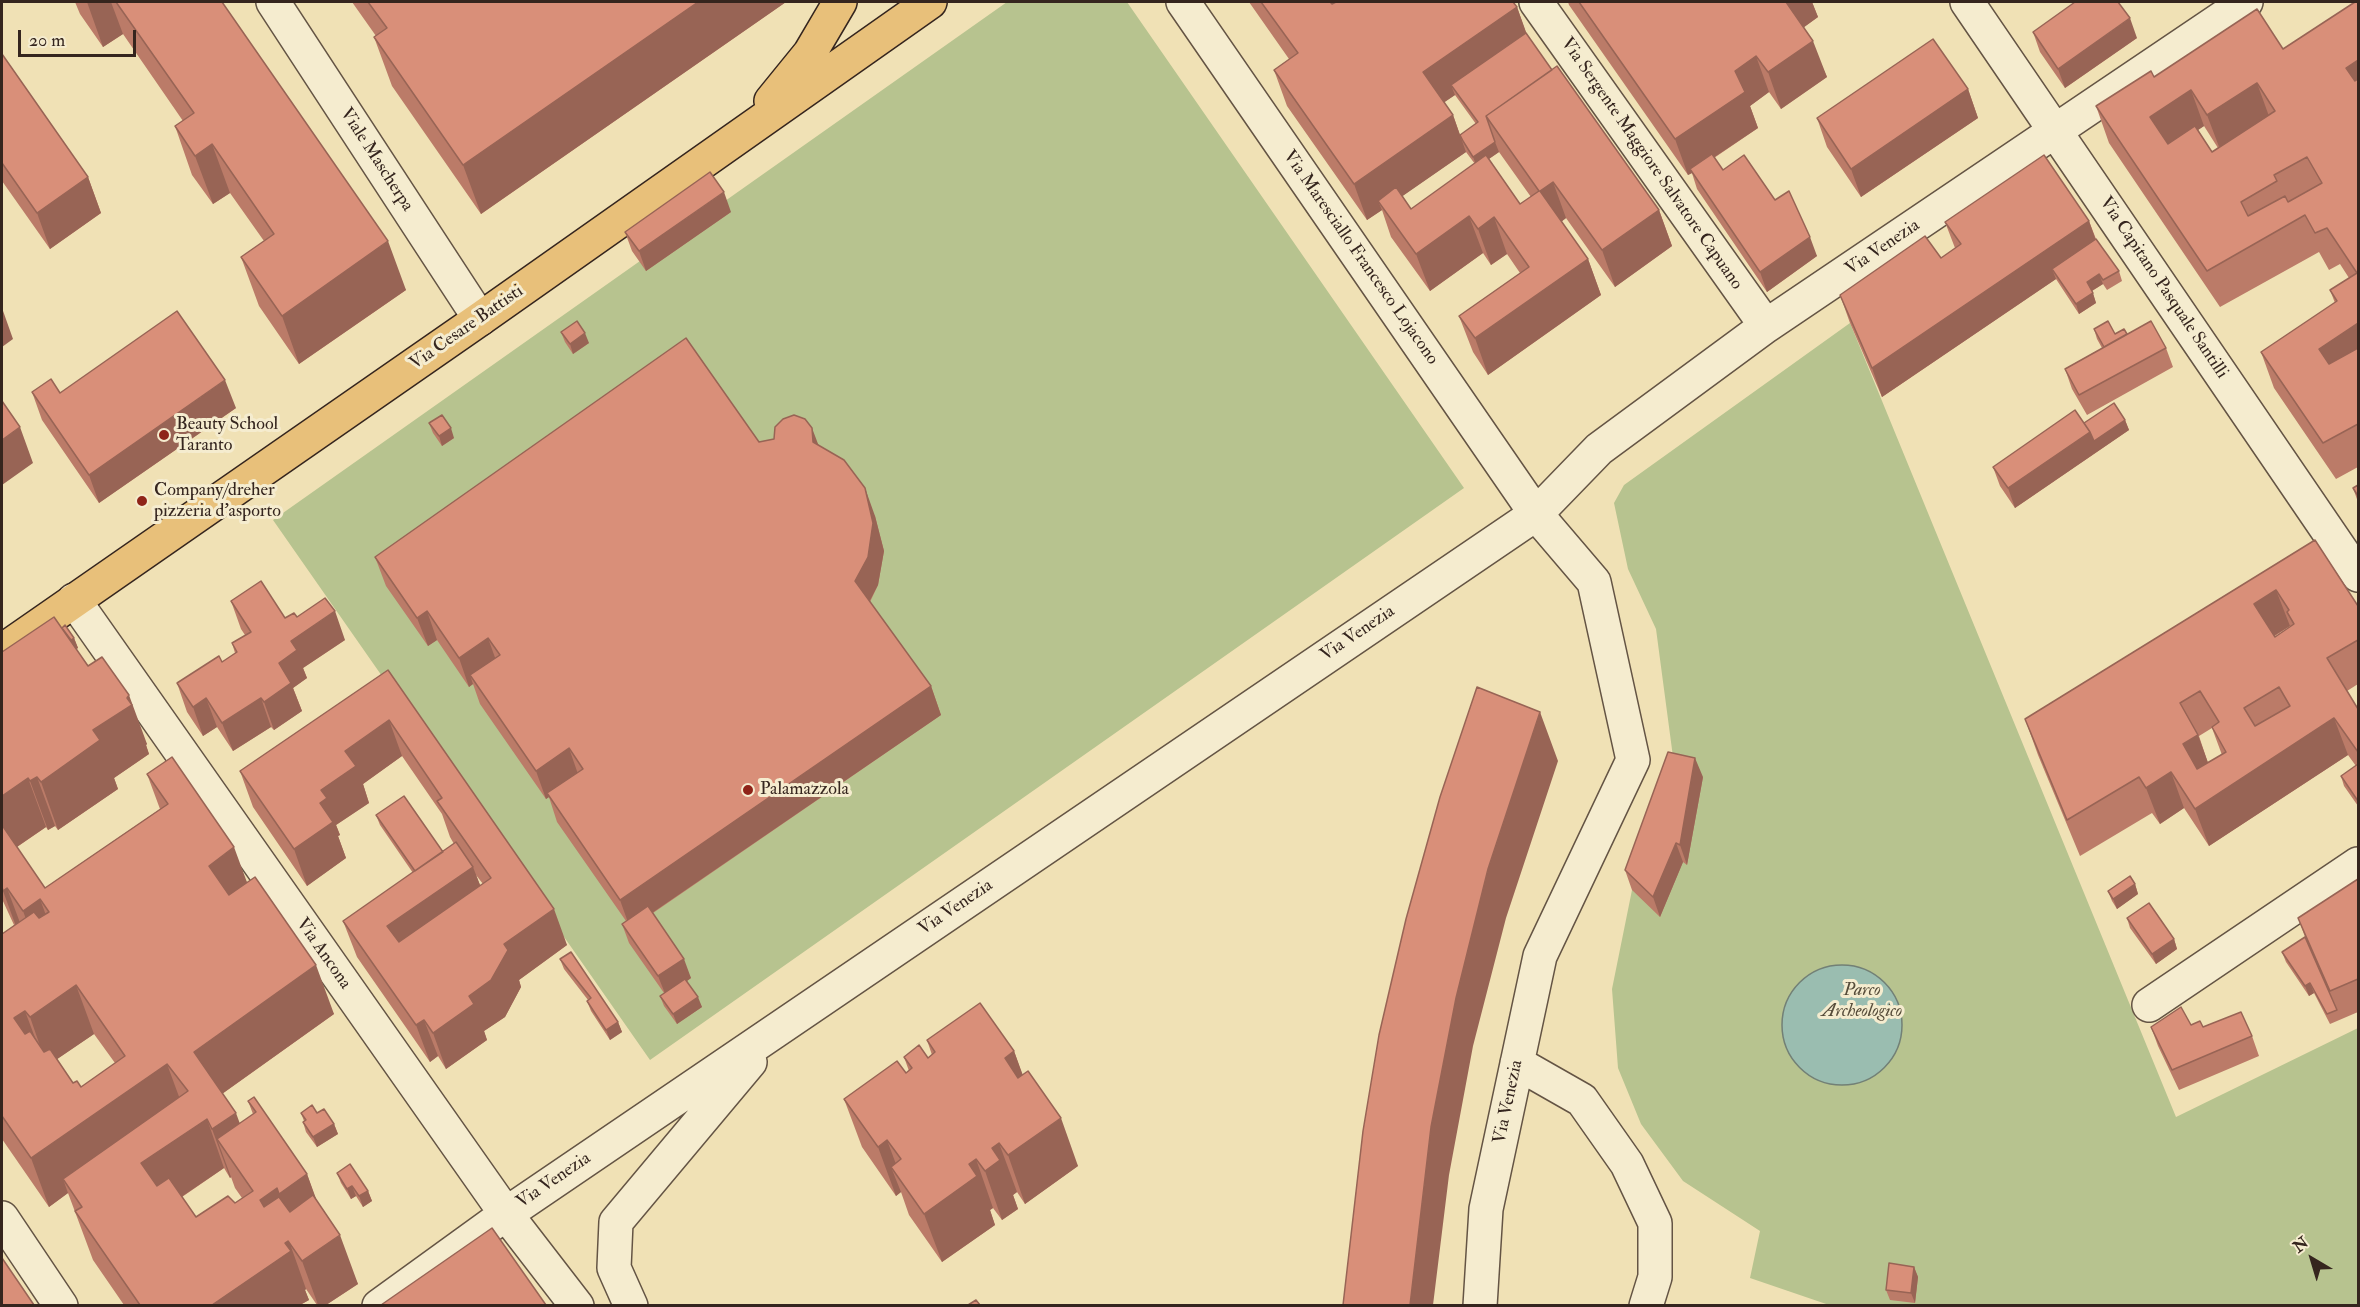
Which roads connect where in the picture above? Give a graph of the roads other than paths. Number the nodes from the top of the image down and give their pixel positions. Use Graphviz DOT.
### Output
graph roads {
  1 [pos="273,2"];
  2 [pos="840,2"];
  3 [pos="930,2"];
  4 [pos="1183,2"];
  5 [pos="1536,2"];
  6 [pos="1967,2"];
  7 [pos="2246,2"];
  8 [pos="2055,131"];
  9 [pos="743,135"];
  10 [pos="480,319"];
  11 [pos="1766,326"];
  12 [pos="1536,514"];
  13 [pos="2358,575"];
  14 [pos="74,600"];
  15 [pos="2,651"];
  16 [pos="2358,864"];
  17 [pos="2149,1005"];
  18 [pos="781,1027"];
  19 [pos="1517,1063"];
  20 [pos="506,1214"];
  21 [pos="2,1218"];
  22 [pos="61,1305"];
  23 [pos="380,1305"];
  24 [pos="577,1305"];
  25 [pos="631,1305"];
  26 [pos="1480,1305"];
  27 [pos="1646,1305"];
  1 -- 10 [label="street, Viale Mascherpa"];
  2 -- 9 [label="main road"];
  3 -- 9 [label="main road, Via Cesare Battisti"];
  4 -- 12 [label="street, Via Maresciallo Francesco Lojacono"];
  5 -- 11 [label="street, Via Sergente Maggiore Salvatore Capuano"];
  6 -- 8 [label="street, Via Capitano Pasquale Santilli"];
  7 -- 8 [label="street, Via Venezia"];
  8 -- 11 [label="street, Via Venezia"];
  8 -- 13 [label="street, Via Capitano Pasquale Santilli"];
  9 -- 10 [label="main road, Via Cesare Battisti"];
  10 -- 14 [label="main road, Via Cesare Battisti"];
  11 -- 12 [label="street, Via Venezia"];
  12 -- 18 [label="street, Via Venezia"];
  12 -- 19 [label="street, Via Venezia"];
  14 -- 15 [label="main road, Via Cesare Battisti"];
  14 -- 20 [label="street, Via Ancona"];
  16 -- 17 [label="street"];
  18 -- 20 [label="street, Via Venezia"];
  18 -- 25 [label="street"];
  19 -- 26 [label="street, Via Venezia"];
  19 -- 27 [label="street"];
  20 -- 23 [label="street, Via Venezia"];
  20 -- 24 [label="street, Via Ancona"];
  21 -- 22 [label="street"];
}
